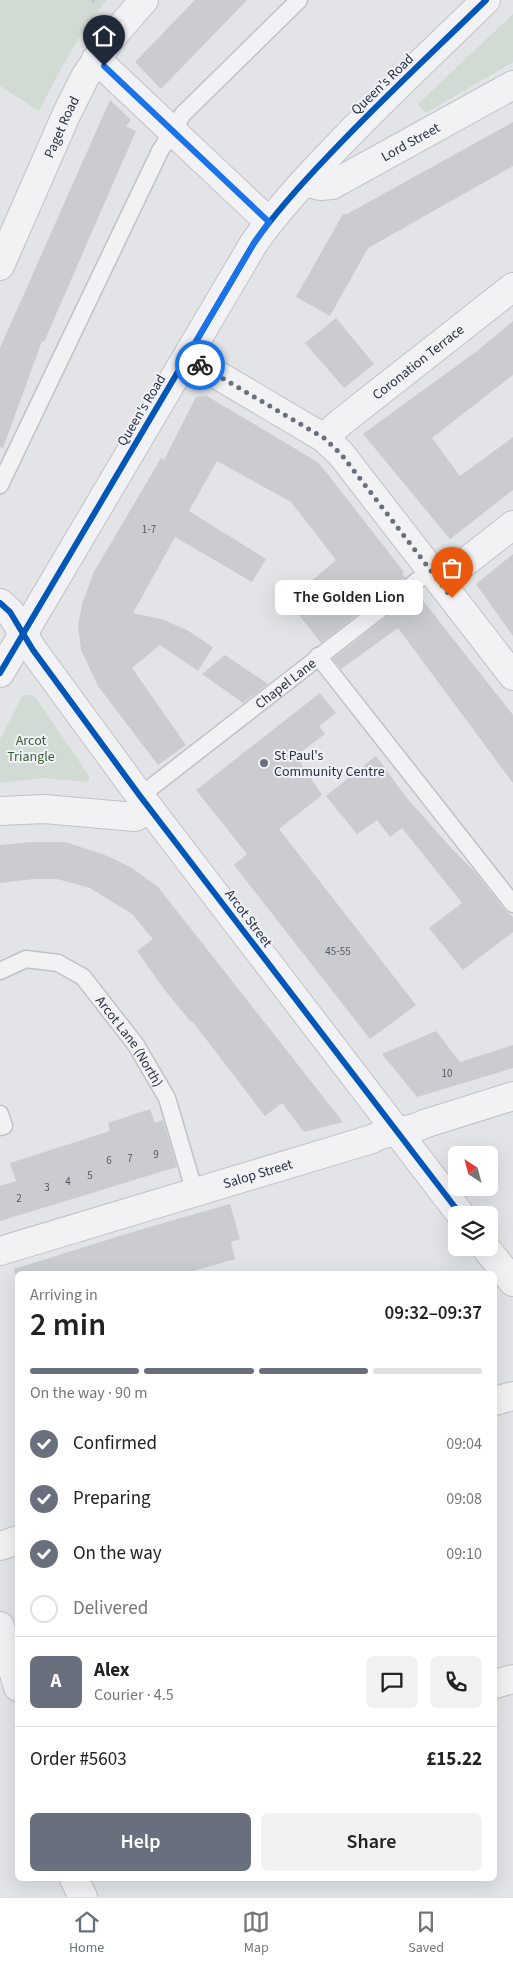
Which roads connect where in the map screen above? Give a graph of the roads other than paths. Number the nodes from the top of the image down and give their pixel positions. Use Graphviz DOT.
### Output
graph roads {
  1 [pos="144,0"];
  2 [pos="299,0"];
  3 [pos="486,0"];
  4 [pos="96,59"];
  5 [pos="513,85"];
  6 [pos="173,130"];
  7 [pos="304,182"];
  8 [pos="269,222"];
  9 [pos="0,266"];
  10 [pos="513,287"];
  11 [pos="187,357"];
  12 [pos="324,438"];
  13 [pos="0,485"];
  14 [pos="513,524"];
  15 [pos="435,576"];
  16 [pos="0,603"];
  17 [pos="23,633"];
  18 [pos="318,656"];
  19 [pos="0,673"];
  20 [pos="513,676"];
  21 [pos="145,802"];
  22 [pos="0,811"];
  23 [pos="513,904"];
  24 [pos="0,971"];
  25 [pos="513,1096"];
  26 [pos="0,1114"];
  27 [pos="0,1127"];
  28 [pos="396,1132"];
  29 [pos="195,1193"];
  30 [pos="454,1206"];
  31 [pos="0,1251"];
  32 [pos="492,1256"];
  33 [pos="513,1282"];
  34 [pos="513,1396"];
  35 [pos="497,1400"];
  36 [pos="15,1541"];
  37 [pos="0,1546"];
  38 [pos="0,1626"];
  39 [pos="15,1678"];
  40 [pos="513,1679"];
  41 [pos="497,1683"];
  42 [pos="75,1881"];
  43 [pos="83,1897"];
  1 -- 4 [label="street, Paget Road"];
  2 -- 6 [label="lane"];
  3 -- 7 [label="street, Queen's Road"];
  4 -- 6 [label="street"];
  4 -- 9 [label="street, Paget Road"];
  5 -- 7 [label="street, Lord Street"];
  6 -- 8 [label="street"];
  6 -- 13 [label="lane"];
  7 -- 8 [label="street, Queen's Road"];
  8 -- 11 [label="street, Queen's Road"];
  10 -- 12 [label="street, Coronation Terrace"];
  11 -- 12 [label="street"];
  11 -- 17 [label="street, Queen's Road"];
  12 -- 15 [label="street"];
  14 -- 15 [label="street"];
  15 -- 18 [label="lane, Chapel Lane"];
  15 -- 20 [label="street"];
  16 -- 17 [label="street"];
  17 -- 19 [label="street, Queen's Road"];
  17 -- 21 [label="street, Arcot Street"];
  18 -- 21 [label="lane, Chapel Lane"];
  18 -- 23 [label="lane"];
  21 -- 22 [label="street"];
  21 -- 28 [label="street, Arcot Street"];
  24 -- 29 [label="lane, Arcot Lane (North)"];
  25 -- 28 [label="street, Salop Street"];
  26 -- 27 [label="lane"];
  28 -- 29 [label="street, Salop Street"];
  28 -- 30 [label="street, Arcot Street"];
  29 -- 31 [label="street, Salop Street"];
  32 -- 33 [label="street"];
  34 -- 35 [label="street"];
  36 -- 37 [label="street"];
  38 -- 39 [label="street"];
  40 -- 41 [label="street"];
  42 -- 43 [label="street"];
}
